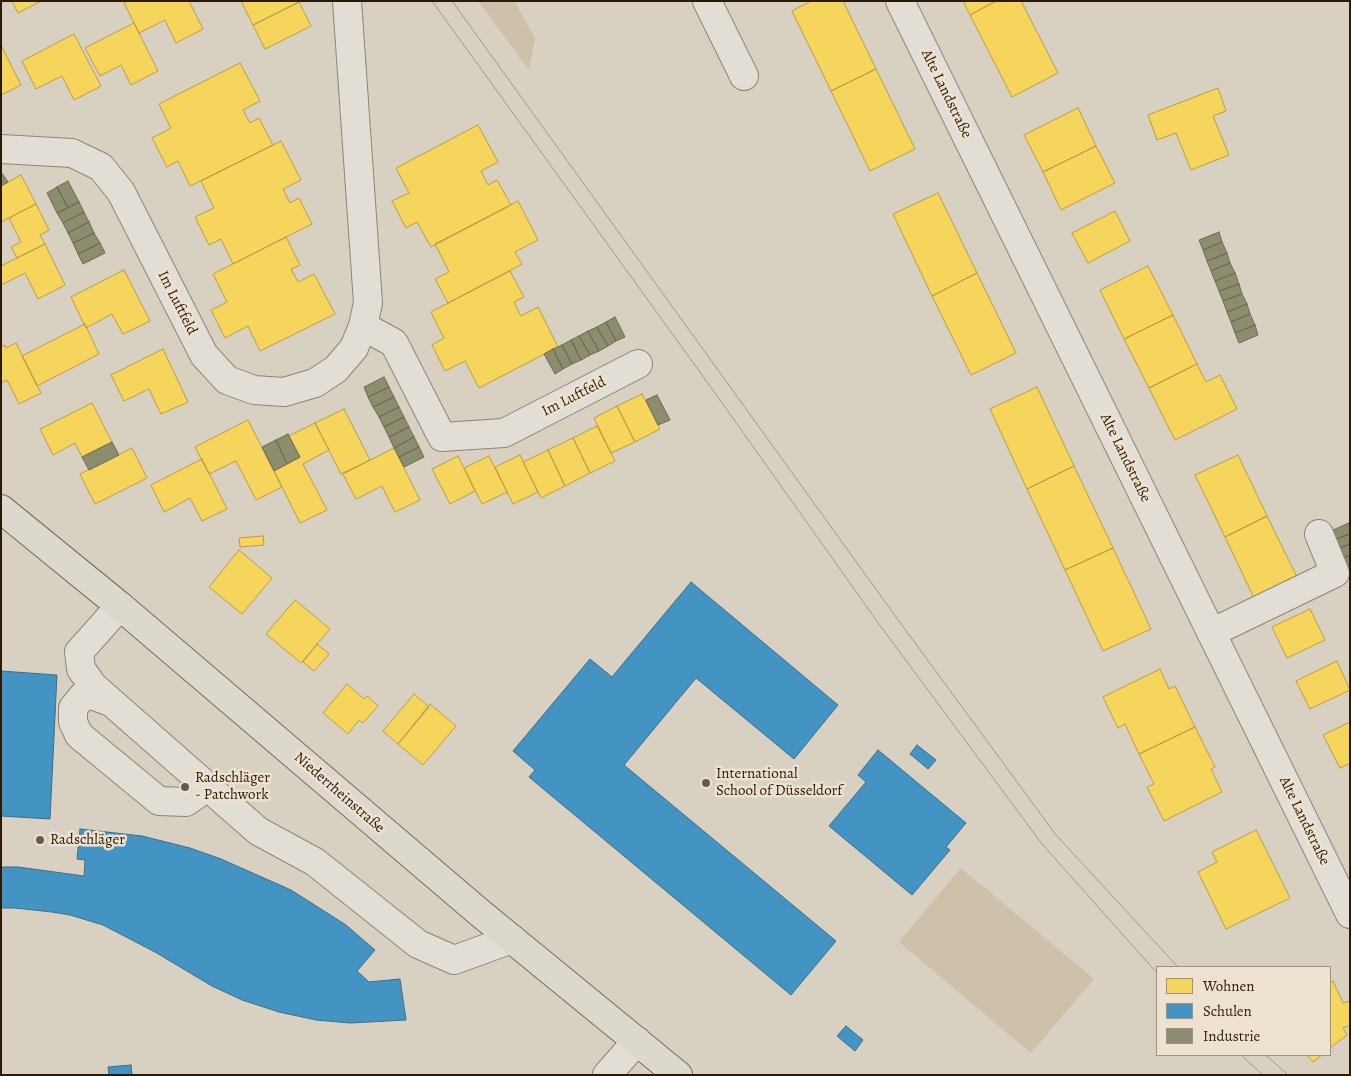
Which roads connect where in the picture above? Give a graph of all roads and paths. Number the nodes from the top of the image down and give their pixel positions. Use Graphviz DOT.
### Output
graph roads {
  1 [pos="347,1"];
  2 [pos="707,1"];
  3 [pos="900,1"];
  4 [pos="744,76"];
  5 [pos="1,150"];
  6 [pos="363,326"];
  7 [pos="638,364"];
  8 [pos="1,509"];
  9 [pos="1319,534"];
  10 [pos="120,606"];
  11 [pos="1211,634"];
  12 [pos="110,702"];
  13 [pos="201,781"];
  14 [pos="1350,914"];
  15 [pos="512,940"];
  16 [pos="637,1041"];
  17 [pos="607,1075"];
  18 [pos="678,1075"];
  1 -- 6 [label="street, Im Luftfeld"];
  2 -- 4 [label="street"];
  3 -- 11 [label="street, Alte Landstraße"];
  5 -- 6 [label="street, Im Luftfeld"];
  6 -- 7 [label="street, Im Luftfeld"];
  8 -- 10 [label="main road, Niederrheinstraße"];
  9 -- 11 [label="street"];
  10 -- 12 [label="street"];
  10 -- 15 [label="main road, Niederrheinstraße"];
  11 -- 14 [label="street, Alte Landstraße"];
  12 -- 13 [label="street"];
  12 -- 13 [label="street"];
  13 -- 15 [label="street"];
  15 -- 16 [label="main road, Niederrheinstraße"];
  16 -- 17 [label="street"];
  16 -- 18 [label="main road, Niederrheinstraße"];
}
